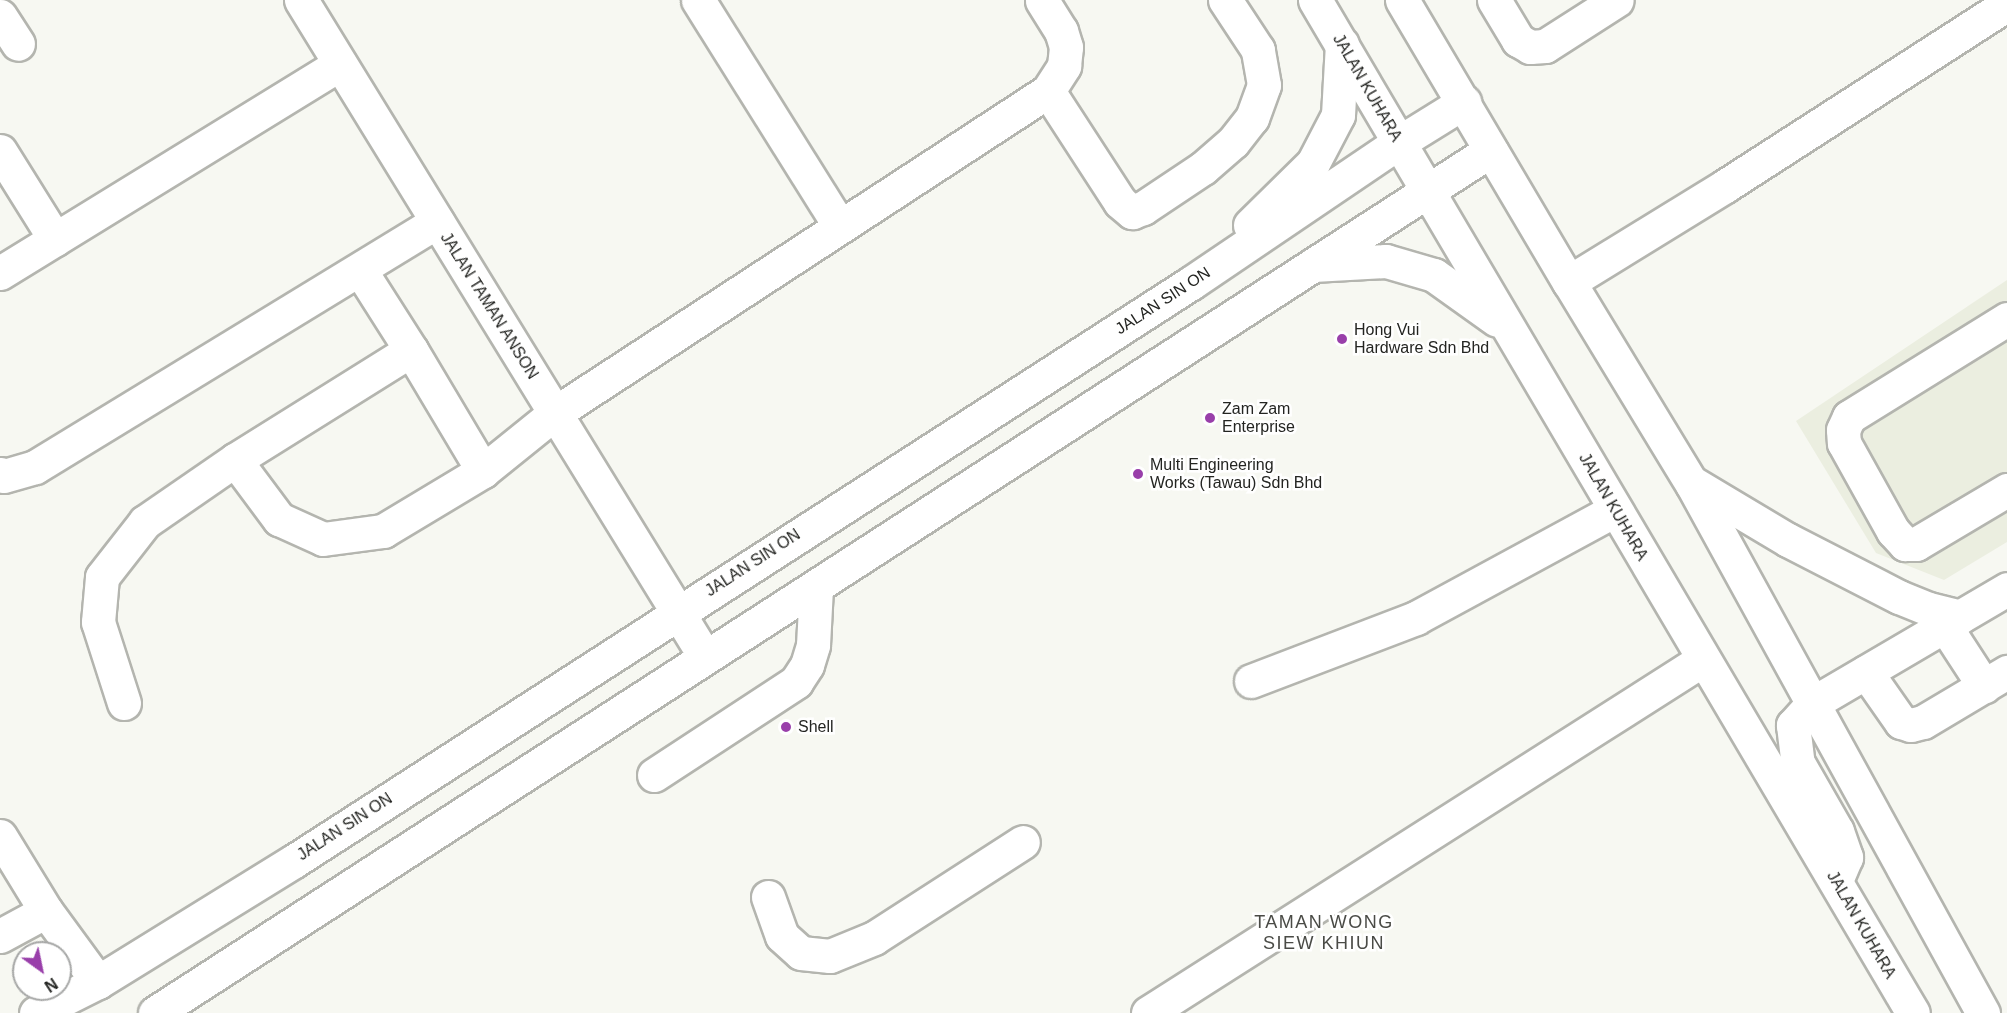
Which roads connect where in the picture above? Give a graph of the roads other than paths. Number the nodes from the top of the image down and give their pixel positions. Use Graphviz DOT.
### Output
graph roads {
  1 [pos="301,0"];
  2 [pos="698,0"];
  3 [pos="1042,0"];
  4 [pos="1225,0"];
  5 [pos="1316,0"];
  6 [pos="1402,0"];
  7 [pos="1494,0"];
  8 [pos="1617,0"];
  9 [pos="2007,4"];
  10 [pos="0,16"];
  11 [pos="18,44"];
  12 [pos="1342,44"];
  13 [pos="340,64"];
  14 [pos="1048,92"];
  15 [pos="1464,102"];
  16 [pos="1398,142"];
  17 [pos="1491,150"];
  18 [pos="0,151"];
  19 [pos="1427,192"];
  20 [pos="437,222"];
  21 [pos="840,226"];
  22 [pos="55,239"];
  23 [pos="1311,265"];
  24 [pos="360,270"];
  25 [pos="0,273"];
  26 [pos="1569,282"];
  27 [pos="1191,283"];
  28 [pos="2007,319"];
  29 [pos="1508,328"];
  30 [pos="411,350"];
  31 [pos="555,413"];
  32 [pos="235,460"];
  33 [pos="483,471"];
  34 [pos="0,474"];
  35 [pos="1692,484"];
  36 [pos="2007,490"];
  37 [pos="1615,510"];
  38 [pos="816,588"];
  39 [pos="2007,589"];
  40 [pos="677,612"];
  41 [pos="1953,621"];
  42 [pos="705,656"];
  43 [pos="1702,660"];
  44 [pos="1866,672"];
  45 [pos="1995,679"];
  46 [pos="1251,681"];
  47 [pos="124,703"];
  48 [pos="1813,703"];
  49 [pos="654,775"];
  50 [pos="0,836"];
  51 [pos="1023,842"];
  52 [pos="1836,882"];
  53 [pos="768,897"];
  54 [pos="46,911"];
  55 [pos="0,936"];
  56 [pos="98,982"];
  57 [pos="36,1013"];
  58 [pos="154,1013"];
  59 [pos="1148,1013"];
  60 [pos="1913,1013"];
  61 [pos="1983,1013"];
  1 -- 13 [label="main road, JALAN TAMAN ANSON"];
  2 -- 21 [label="main road"];
  3 -- 14 [label="main road"];
  4 -- 14 [label="main road"];
  5 -- 12 [label="main road, JALAN KUHARA"];
  6 -- 15 [label="main road"];
  7 -- 8 [label="main road"];
  9 -- 26 [label="main road"];
  10 -- 11 [label="main road"];
  12 -- 16 [label="main road, JALAN KUHARA"];
  12 -- 27 [label="main road"];
  13 -- 20 [label="main road, JALAN TAMAN ANSON"];
  13 -- 22 [label="main road"];
  14 -- 21 [label="main road"];
  15 -- 16 [label="main road, JALAN SIN ON"];
  15 -- 17 [label="main road"];
  16 -- 19 [label="main road, JALAN KUHARA"];
  16 -- 27 [label="main road, JALAN SIN ON"];
  17 -- 19 [label="main road"];
  17 -- 26 [label="main road"];
  18 -- 22 [label="main road"];
  19 -- 23 [label="main road"];
  19 -- 29 [label="main road, JALAN KUHARA"];
  20 -- 24 [label="main road"];
  20 -- 31 [label="main road, JALAN TAMAN ANSON"];
  21 -- 31 [label="main road"];
  22 -- 25 [label="main road"];
  23 -- 29 [label="main road"];
  23 -- 38 [label="main road"];
  24 -- 30 [label="main road"];
  24 -- 34 [label="main road"];
  26 -- 35 [label="main road"];
  27 -- 40 [label="main road, JALAN SIN ON"];
  28 -- 36 [label="main road"];
  29 -- 37 [label="main road, JALAN KUHARA"];
  30 -- 32 [label="main road"];
  30 -- 33 [label="main road"];
  31 -- 33 [label="main road"];
  31 -- 40 [label="main road, JALAN TAMAN ANSON"];
  32 -- 33 [label="main road"];
  32 -- 47 [label="main road"];
  35 -- 41 [label="main road"];
  35 -- 48 [label="main road"];
  37 -- 43 [label="main road, JALAN KUHARA"];
  37 -- 46 [label="main road"];
  38 -- 42 [label="main road"];
  38 -- 49 [label="main road"];
  39 -- 41 [label="main road"];
  40 -- 42 [label="main road, JALAN TAMAN ANSON"];
  40 -- 56 [label="main road, JALAN SIN ON"];
  41 -- 44 [label="main road"];
  41 -- 45 [label="main road"];
  42 -- 58 [label="main road"];
  43 -- 52 [label="main road, JALAN KUHARA"];
  43 -- 59 [label="main road"];
  44 -- 45 [label="main road"];
  44 -- 48 [label="main road"];
  48 -- 52 [label="main road"];
  48 -- 61 [label="main road"];
  50 -- 54 [label="main road"];
  51 -- 53 [label="main road"];
  52 -- 60 [label="main road, JALAN KUHARA"];
  54 -- 55 [label="main road"];
  54 -- 56 [label="main road"];
  56 -- 57 [label="main road, JALAN SIN ON"];
}
